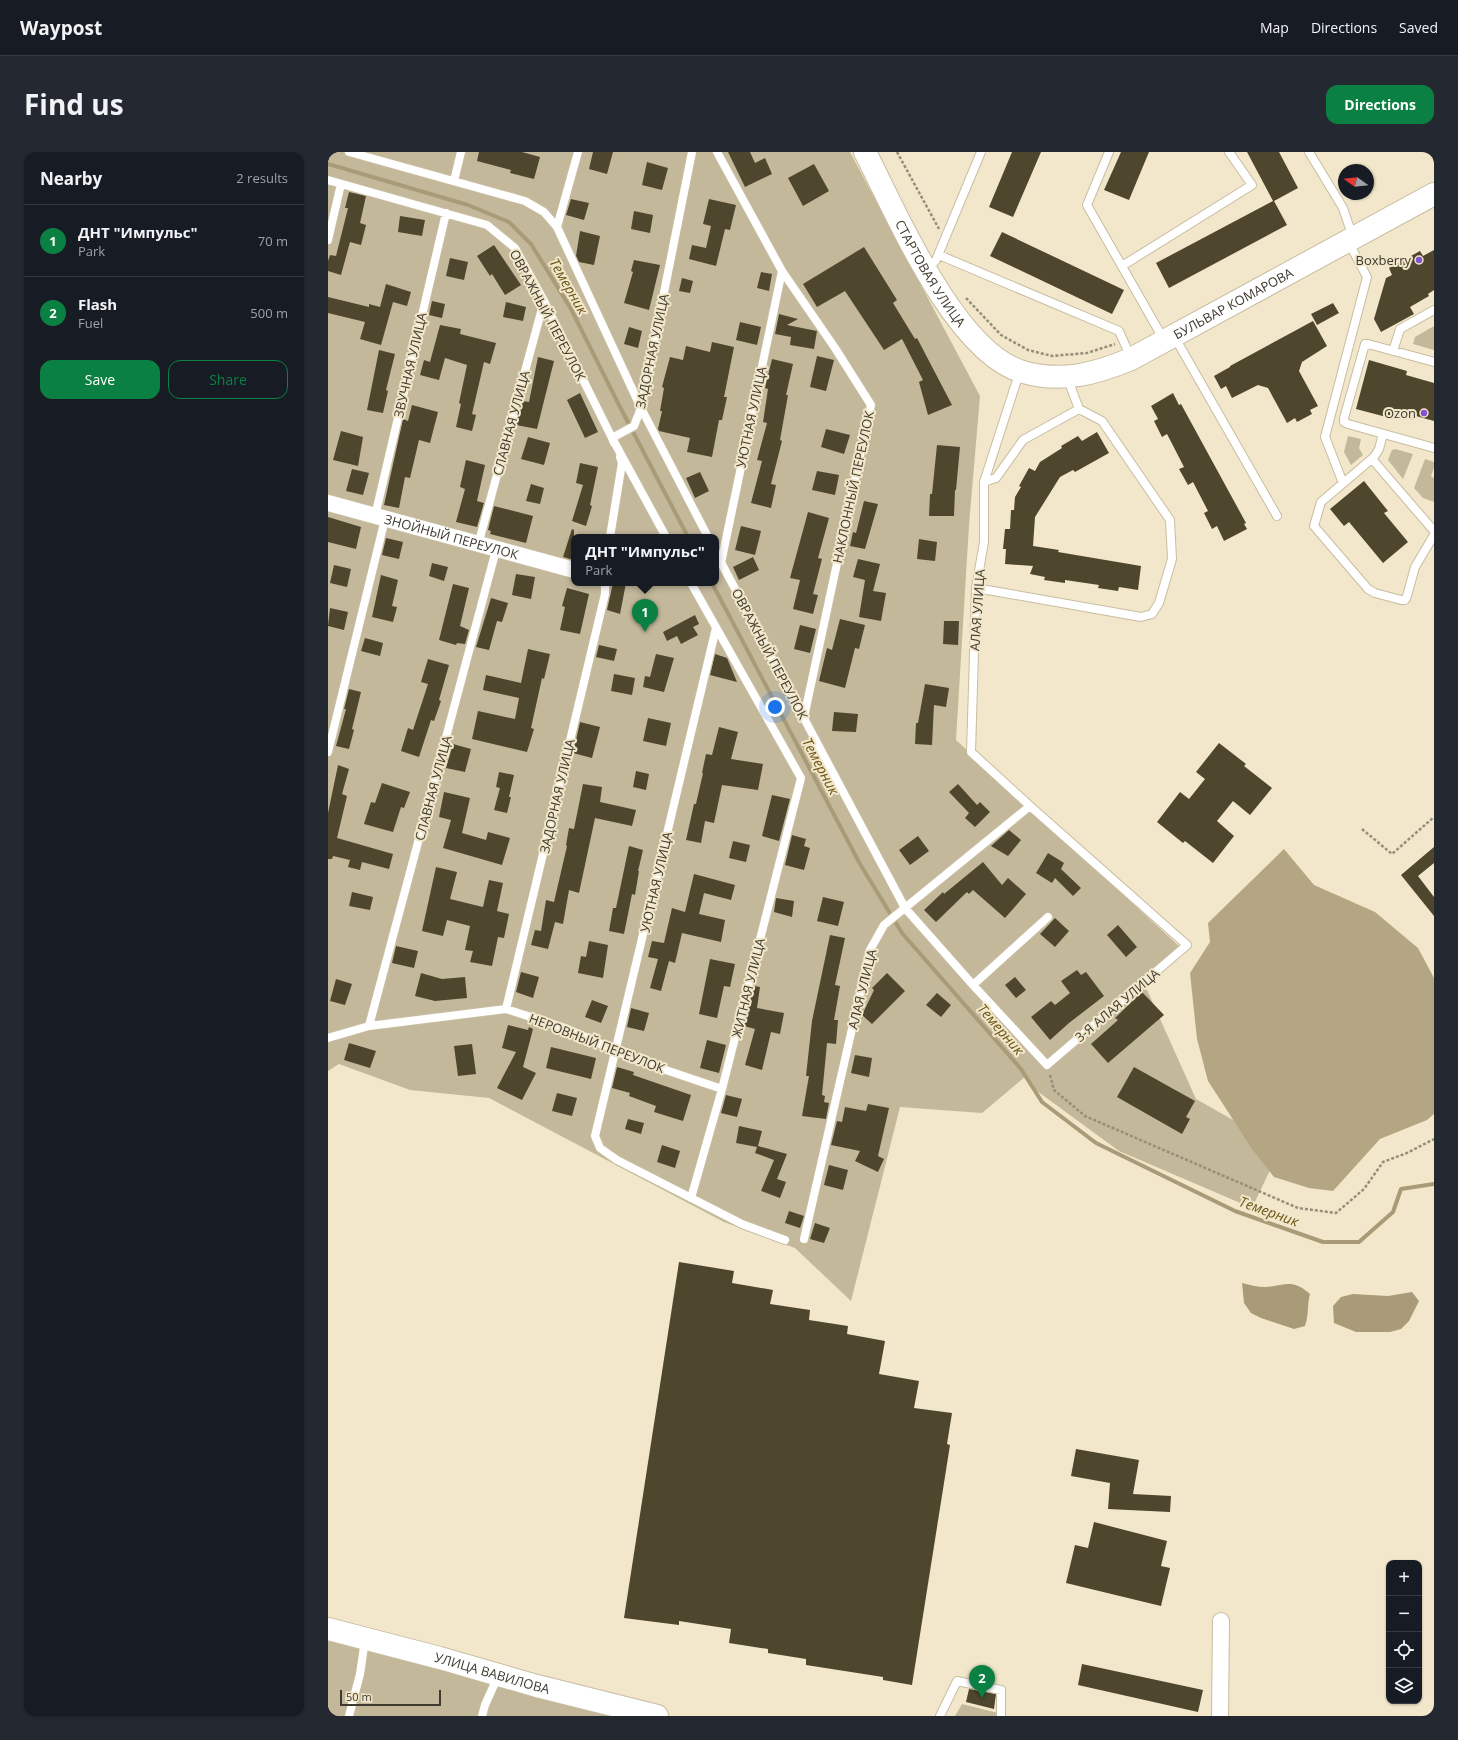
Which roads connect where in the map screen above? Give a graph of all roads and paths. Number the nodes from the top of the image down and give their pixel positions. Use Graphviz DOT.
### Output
graph roads {
  1 [pos="349,152"];
  2 [pos="460,152"];
  3 [pos="578,152"];
  4 [pos="692,152"];
  5 [pos="717,152"];
  6 [pos="866,152"];
  7 [pos="897,152"];
  8 [pos="981,152"];
  9 [pos="1109,152"];
  10 [pos="1229,152"];
  11 [pos="1308,152"];
  12 [pos="328,180"];
  13 [pos="454,181"];
  14 [pos="341,184"];
  15 [pos="1434,194"];
  16 [pos="446,213"];
  17 [pos="557,227"];
  18 [pos="1350,239"];
  19 [pos="328,240"];
  20 [pos="944,240"];
  21 [pos="932,263"];
  22 [pos="1122,266"];
  23 [pos="782,271"];
  24 [pos="961,293"];
  25 [pos="544,301"];
  26 [pos="1434,310"];
  27 [pos="1169,338"];
  28 [pos="1127,350"];
  29 [pos="1393,351"];
  30 [pos="1434,362"];
  31 [pos="1022,372"];
  32 [pos="1066,377"];
  33 [pos="641,408"];
  34 [pos="1079,409"];
  35 [pos="1383,434"];
  36 [pos="612,438"];
  37 [pos="1434,448"];
  38 [pos="1372,459"];
  39 [pos="984,482"];
  40 [pos="1343,483"];
  41 [pos="328,503"];
  42 [pos="1277,516"];
  43 [pos="380,517"];
  44 [pos="1434,531"];
  45 [pos="610,534"];
  46 [pos="664,534"];
  47 [pos="706,534"];
  48 [pos="1434,535"];
  49 [pos="478,545"];
  50 [pos="496,550"];
  51 [pos="719,559"];
  52 [pos="721,563"];
  53 [pos="571,569"];
  54 [pos="605,586"];
  55 [pos="693,586"];
  56 [pos="976,588"];
  57 [pos="716,628"];
  58 [pos="804,717"];
  59 [pos="328,752"];
  60 [pos="1030,806"];
  61 [pos="1434,817"];
  62 [pos="1362,829"];
  63 [pos="906,908"];
  64 [pos="1048,916"];
  65 [pos="1187,945"];
  66 [pos="973,985"];
  67 [pos="506,1009"];
  68 [pos="369,1026"];
  69 [pos="328,1038"];
  70 [pos="617,1051"];
  71 [pos="1047,1065"];
  72 [pos="722,1089"];
  73 [pos="1434,1139"];
  74 [pos="691,1198"];
  75 [pos="804,1239"];
  76 [pos="785,1240"];
  77 [pos="1221,1621"];
  78 [pos="328,1629"];
  79 [pos="365,1640"];
  80 [pos="498,1676"];
  81 [pos="349,1716"];
  82 [pos="482,1716"];
  83 [pos="654,1716"];
  84 [pos="940,1716"];
  85 [pos="1001,1716"];
  86 [pos="1220,1716"];
  1 -- 13 [label="lane"];
  2 -- 13 [label="lane"];
  3 -- 17 [label="lane"];
  4 -- 33 [label="lane, ЗАДОРНАЯ УЛИЦА"];
  5 -- 23 [label="lane, НАКЛОННЫЙ ПЕРЕУЛОК"];
  6 -- 21 [label="street, СТАРТОВАЯ УЛИЦА"];
  7 -- 20 [label="path"];
  8 -- 20 [label="lane"];
  9 -- 22 [label="lane"];
  10 -- 22 [label="lane"];
  11 -- 18 [label="lane"];
  12 -- 14 [label="lane, ОВРАЖНЫЙ ПЕРЕУЛОК"];
  13 -- 17 [label="lane"];
  14 -- 16 [label="lane, ОВРАЖНЫЙ ПЕРЕУЛОК"];
  14 -- 19 [label="lane"];
  15 -- 18 [label="street, БУЛЬВАР КОМАРОВА"];
  16 -- 25 [label="lane, ОВРАЖНЫЙ ПЕРЕУЛОК"];
  16 -- 43 [label="lane, ЗВУЧНАЯ УЛИЦА"];
  17 -- 33 [label="lane"];
  18 -- 27 [label="street, БУЛЬВАР КОМАРОВА"];
  18 -- 40 [label="lane"];
  20 -- 21 [label="lane"];
  21 -- 28 [label="lane"];
  21 -- 31 [label="street, СТАРТОВАЯ УЛИЦА"];
  22 -- 27 [label="lane"];
  23 -- 52 [label="lane, УЮТНАЯ УЛИЦА"];
  23 -- 58 [label="lane, НАКЛОННЫЙ ПЕРЕУЛОК"];
  24 -- 28 [label="path"];
  25 -- 36 [label="lane, ОВРАЖНЫЙ ПЕРЕУЛОК"];
  25 -- 49 [label="lane, СЛАВНАЯ УЛИЦА"];
  26 -- 29 [label="lane"];
  27 -- 28 [label="street, БУЛЬВАР КОМАРОВА"];
  27 -- 42 [label="lane"];
  28 -- 32 [label="street, БУЛЬВАР КОМАРОВА"];
  29 -- 30 [label="lane"];
  29 -- 35 [label="lane"];
  31 -- 32 [label="street, БУЛЬВАР КОМАРОВА"];
  31 -- 39 [label="lane, АЛАЯ УЛИЦА"];
  32 -- 34 [label="lane"];
  33 -- 36 [label="lane, ЗАДОРНАЯ УЛИЦА"];
  33 -- 47 [label="lane"];
  34 -- 39 [label="lane"];
  34 -- 56 [label="lane"];
  35 -- 37 [label="lane"];
  35 -- 38 [label="lane"];
  36 -- 45 [label="lane"];
  36 -- 46 [label="lane, ОВРАЖНЫЙ ПЕРЕУЛОК"];
  38 -- 40 [label="lane"];
  38 -- 44 [label="lane"];
  39 -- 56 [label="lane, АЛАЯ УЛИЦА"];
  40 -- 48 [label="lane"];
  41 -- 43 [label="street, ЗНОЙНЫЙ ПЕРЕУЛОК"];
  43 -- 49 [label="street, ЗНОЙНЫЙ ПЕРЕУЛОК"];
  43 -- 59 [label="lane, ЗВУЧНАЯ УЛИЦА"];
  49 -- 50 [label="street, ЗНОЙНЫЙ ПЕРЕУЛОК"];
  50 -- 53 [label="street, ЗНОЙНЫЙ ПЕРЕУЛОК"];
  50 -- 68 [label="lane, СЛАВНАЯ УЛИЦА"];
  51 -- 52 [label="lane, ОВРАЖНЫЙ ПЕРЕУЛОК"];
  52 -- 58 [label="lane, ОВРАЖНЫЙ ПЕРЕУЛОК"];
  54 -- 67 [label="lane, ЗАДОРНАЯ УЛИЦА"];
  55 -- 57 [label="lane"];
  56 -- 60 [label="lane, АЛАЯ УЛИЦА"];
  57 -- 70 [label="lane, УЮТНАЯ УЛИЦА"];
  57 -- 72 [label="lane, ЖИТНАЯ УЛИЦА"];
  58 -- 63 [label="lane, ОВРАЖНЫЙ ПЕРЕУЛОК"];
  60 -- 63 [label="lane, АЛАЯ УЛИЦА"];
  60 -- 65 [label="lane, АЛАЯ УЛИЦА"];
  61 -- 62 [label="path"];
  63 -- 66 [label="lane, ОВРАЖНЫЙ ПЕРЕУЛОК"];
  63 -- 75 [label="lane, АЛАЯ УЛИЦА"];
  64 -- 66 [label="lane"];
  65 -- 71 [label="lane, 3-Я АЛАЯ УЛИЦА"];
  66 -- 71 [label="lane, ОВРАЖНЫЙ ПЕРЕУЛОК"];
  67 -- 68 [label="lane, НЕРОВНЫЙ ПЕРЕУЛОК"];
  67 -- 70 [label="lane, НЕРОВНЫЙ ПЕРЕУЛОК"];
  68 -- 69 [label="lane, НЕРОВНЫЙ ПЕРЕУЛОК"];
  70 -- 72 [label="lane, НЕРОВНЫЙ ПЕРЕУЛОК"];
  70 -- 74 [label="lane, УЮТНАЯ УЛИЦА"];
  71 -- 73 [label="path"];
  72 -- 74 [label="lane, ЖИТНАЯ УЛИЦА"];
  74 -- 76 [label="lane"];
  77 -- 86 [label="street"];
  78 -- 79 [label="street, УЛИЦА ВАВИЛОВА"];
  79 -- 80 [label="street, УЛИЦА ВАВИЛОВА"];
  79 -- 81 [label="lane"];
  80 -- 82 [label="lane"];
  80 -- 83 [label="street, УЛИЦА ВАВИЛОВА"];
  84 -- 85 [label="lane"];
}
